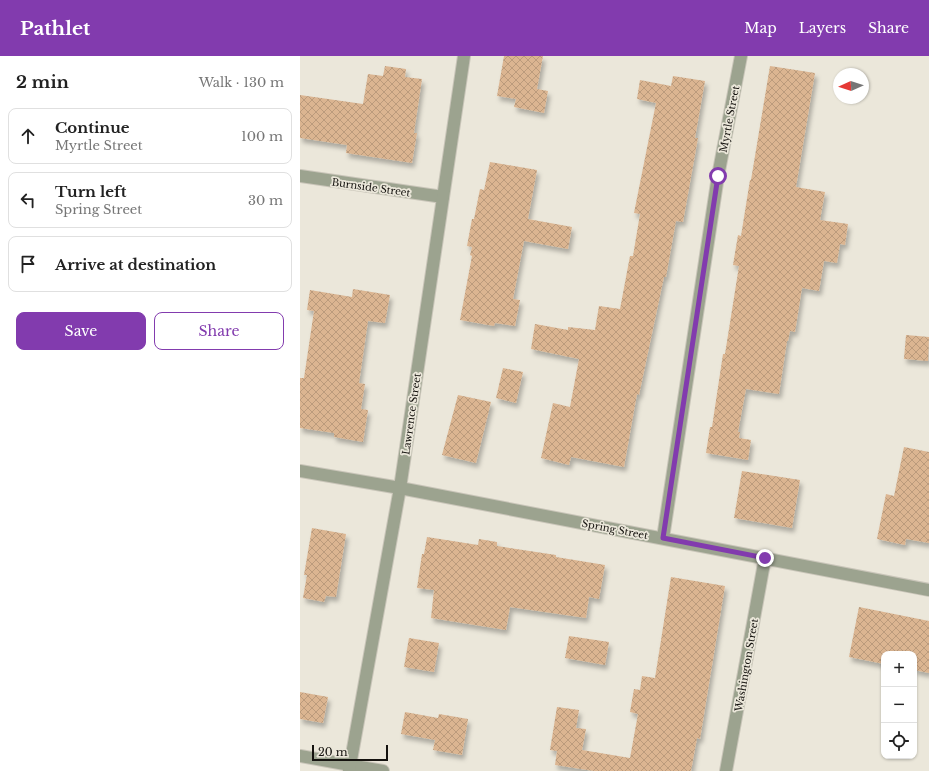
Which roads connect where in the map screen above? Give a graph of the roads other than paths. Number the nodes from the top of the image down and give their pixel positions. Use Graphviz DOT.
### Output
graph roads {
  1 [pos="464,56"];
  2 [pos="741,56"];
  3 [pos="300,176"];
  4 [pos="442,197"];
  5 [pos="300,471"];
  6 [pos="400,488"];
  7 [pos="663,538"];
  8 [pos="765,558"];
  9 [pos="929,590"];
  10 [pos="300,756"];
  11 [pos="349,768"];
  12 [pos="383,771"];
  13 [pos="726,771"];
  1 -- 4 [label="street, Lawrence Street"];
  2 -- 7 [label="street, Myrtle Street"];
  3 -- 4 [label="street, Burnside Street"];
  4 -- 6 [label="street, Lawrence Street"];
  5 -- 6 [label="street, Spring Street"];
  6 -- 7 [label="street, Spring Street"];
  6 -- 11 [label="street, Lawrence Street"];
  7 -- 8 [label="street, Spring Street"];
  8 -- 9 [label="street, Spring Street"];
  8 -- 13 [label="street, Washington Street"];
  10 -- 11 [label="street"];
  11 -- 12 [label="street"];
}
